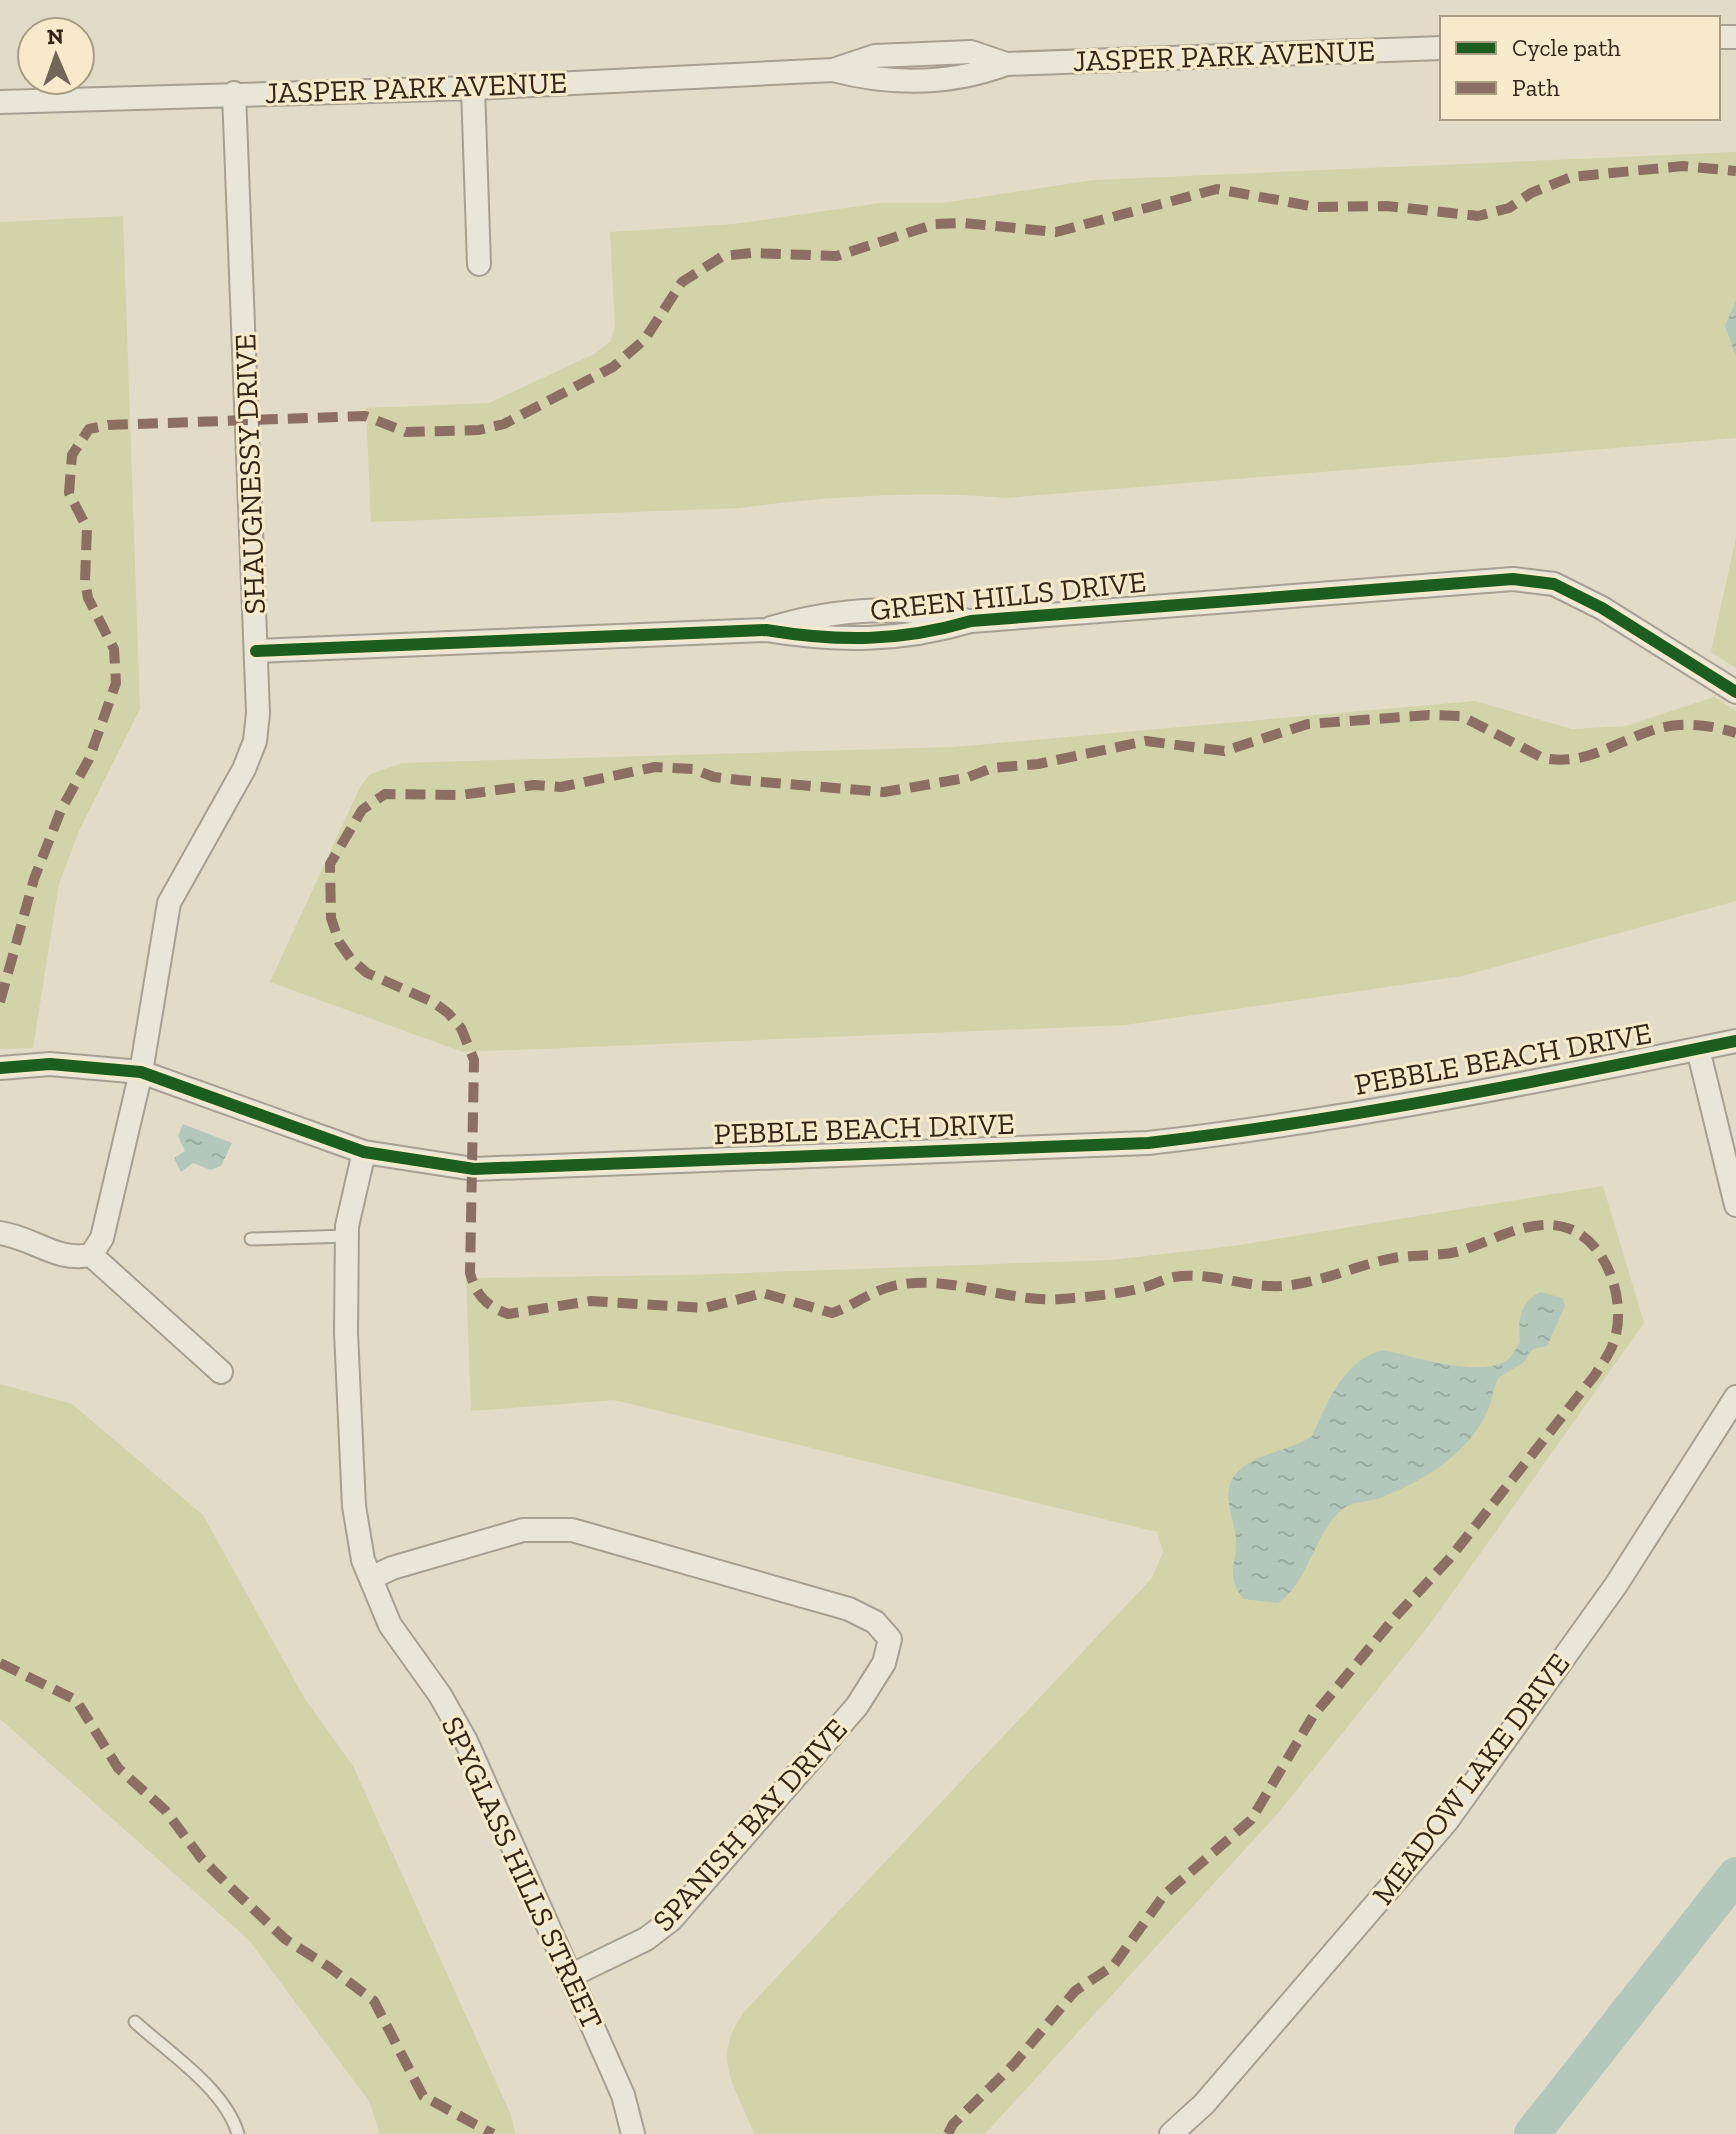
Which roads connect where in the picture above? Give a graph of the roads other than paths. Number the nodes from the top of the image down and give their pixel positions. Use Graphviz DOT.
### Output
graph roads {
  1 [pos="1440,48"];
  2 [pos="473,88"];
  3 [pos="234,93"];
  4 [pos="0,102"];
  5 [pos="479,264"];
  6 [pos="256,651"];
  7 [pos="1736,692"];
  8 [pos="1736,1041"];
  9 [pos="1698,1049"];
  10 [pos="0,1068"];
  11 [pos="141,1072"];
  12 [pos="364,1152"];
  13 [pos="1736,1205"];
  14 [pos="0,1233"];
  15 [pos="347,1236"];
  16 [pos="251,1239"];
  17 [pos="91,1255"];
  18 [pos="221,1372"];
  19 [pos="1736,1397"];
  20 [pos="371,1578"];
  21 [pos="570,1976"];
  22 [pos="135,2022"];
  23 [pos="238,2134"];
  24 [pos="633,2134"];
  25 [pos="1171,2134"];
  1 -- 2 [label="street, JASPER PARK AVENUE"];
  2 -- 3 [label="street, JASPER PARK AVENUE"];
  2 -- 5 [label="street"];
  3 -- 4 [label="street, JASPER PARK AVENUE"];
  3 -- 6 [label="street, SHAUGNESSY DRIVE"];
  6 -- 7 [label="street, GREEN HILLS DRIVE"];
  6 -- 11 [label="street, SHAUGNESSY DRIVE"];
  8 -- 9 [label="street, PEBBLE BEACH DRIVE"];
  9 -- 12 [label="street, PEBBLE BEACH DRIVE"];
  9 -- 13 [label="street"];
  10 -- 11 [label="street, PEBBLE BEACH DRIVE"];
  11 -- 12 [label="street, PEBBLE BEACH DRIVE"];
  11 -- 17 [label="street, SHAUGNESSY DRIVE"];
  12 -- 15 [label="street, SPYGLASS HILLS STREET"];
  14 -- 17 [label="street"];
  15 -- 16 [label="lane"];
  15 -- 20 [label="street, SPYGLASS HILLS STREET"];
  17 -- 18 [label="street"];
  19 -- 25 [label="street, MEADOW LAKE DRIVE"];
  20 -- 21 [label="street, SPYGLASS HILLS STREET"];
  20 -- 21 [label="street, SPANISH BAY DRIVE"];
  21 -- 24 [label="street, SPYGLASS HILLS STREET"];
  22 -- 23 [label="lane"];
}
